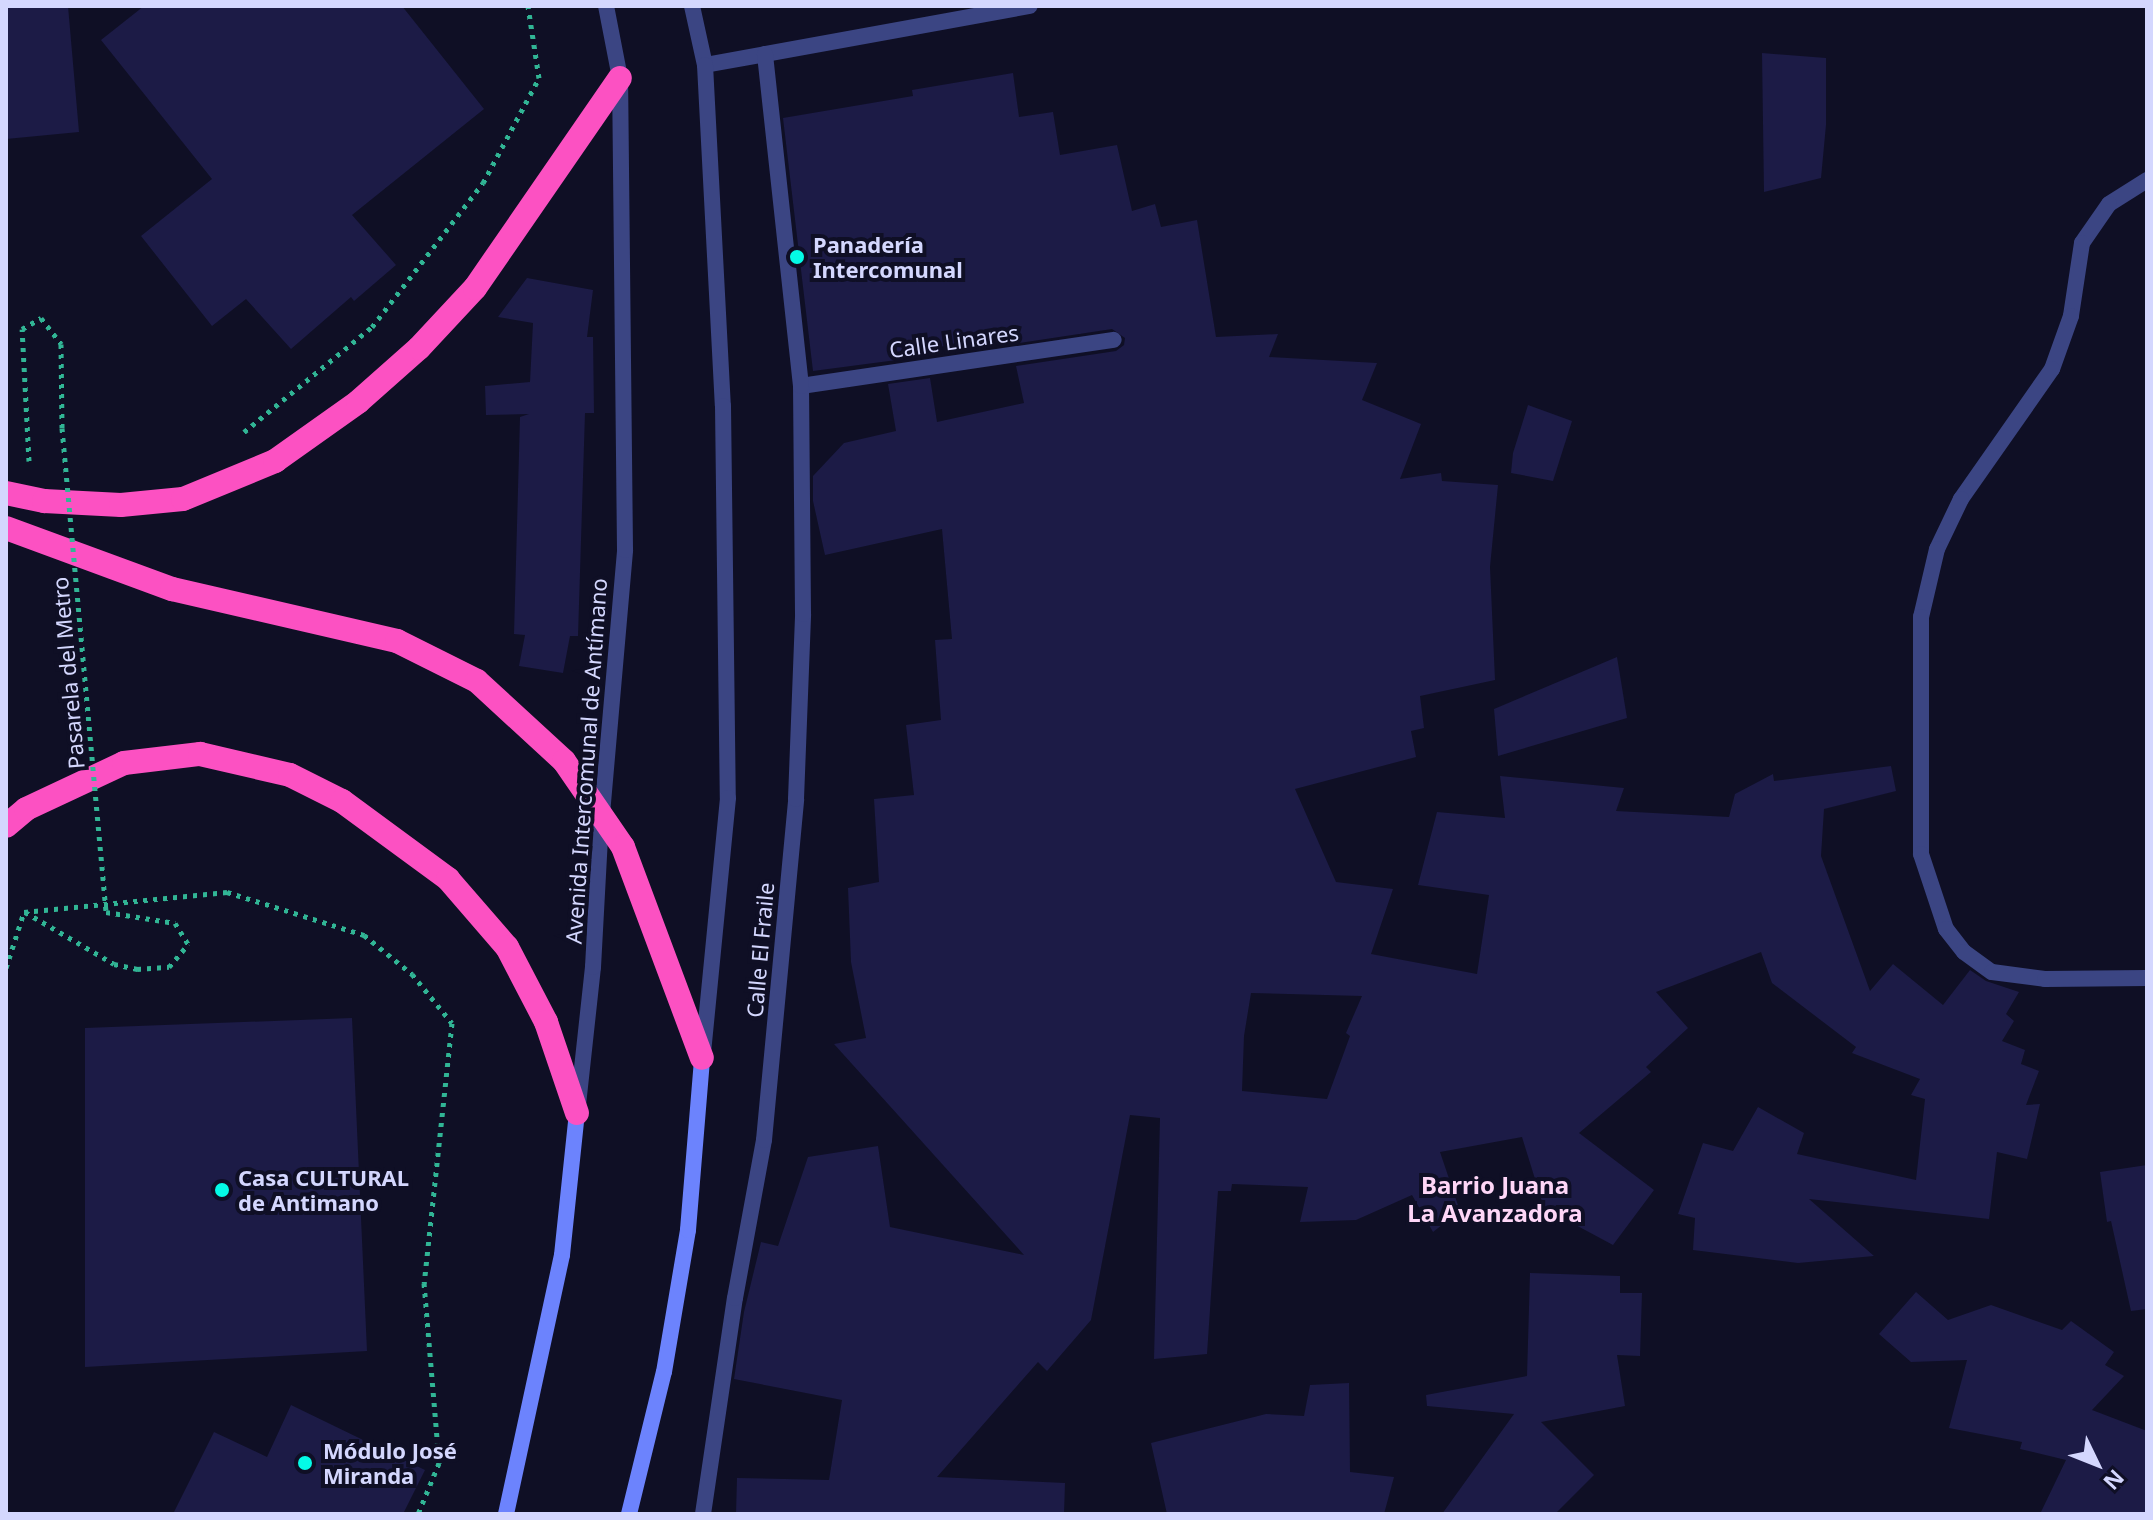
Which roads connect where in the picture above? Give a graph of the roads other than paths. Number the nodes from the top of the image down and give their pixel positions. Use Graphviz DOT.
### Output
graph roads {
  1 [pos="606,6"];
  2 [pos="692,6"];
  3 [pos="1030,6"];
  4 [pos="765,54"];
  5 [pos="705,65"];
  6 [pos="620,78"];
  7 [pos="2147,180"];
  8 [pos="1114,340"];
  9 [pos="801,386"];
  10 [pos="6,493"];
  11 [pos="6,528"];
  12 [pos="6,826"];
  13 [pos="2147,978"];
  14 [pos="702,1058"];
  15 [pos="577,1113"];
  16 [pos="506,1514"];
  17 [pos="629,1514"];
  18 [pos="703,1514"];
  1 -- 6 [label="street, Avenida Intercomunal de Antímano"];
  2 -- 5 [label="street"];
  3 -- 4 [label="street"];
  4 -- 5 [label="street"];
  4 -- 9 [label="street, Calle El Fraile"];
  5 -- 14 [label="street"];
  6 -- 10 [label="highway"];
  6 -- 15 [label="street, Avenida Intercomunal de Antímano"];
  7 -- 13 [label="street"];
  8 -- 9 [label="street, Calle Linares"];
  9 -- 18 [label="street, Calle El Fraile"];
  11 -- 14 [label="highway, bridge"];
  12 -- 15 [label="highway"];
  14 -- 17 [label="main road"];
  15 -- 16 [label="main road, Avenida Intercomunal de Antímano"];
}
